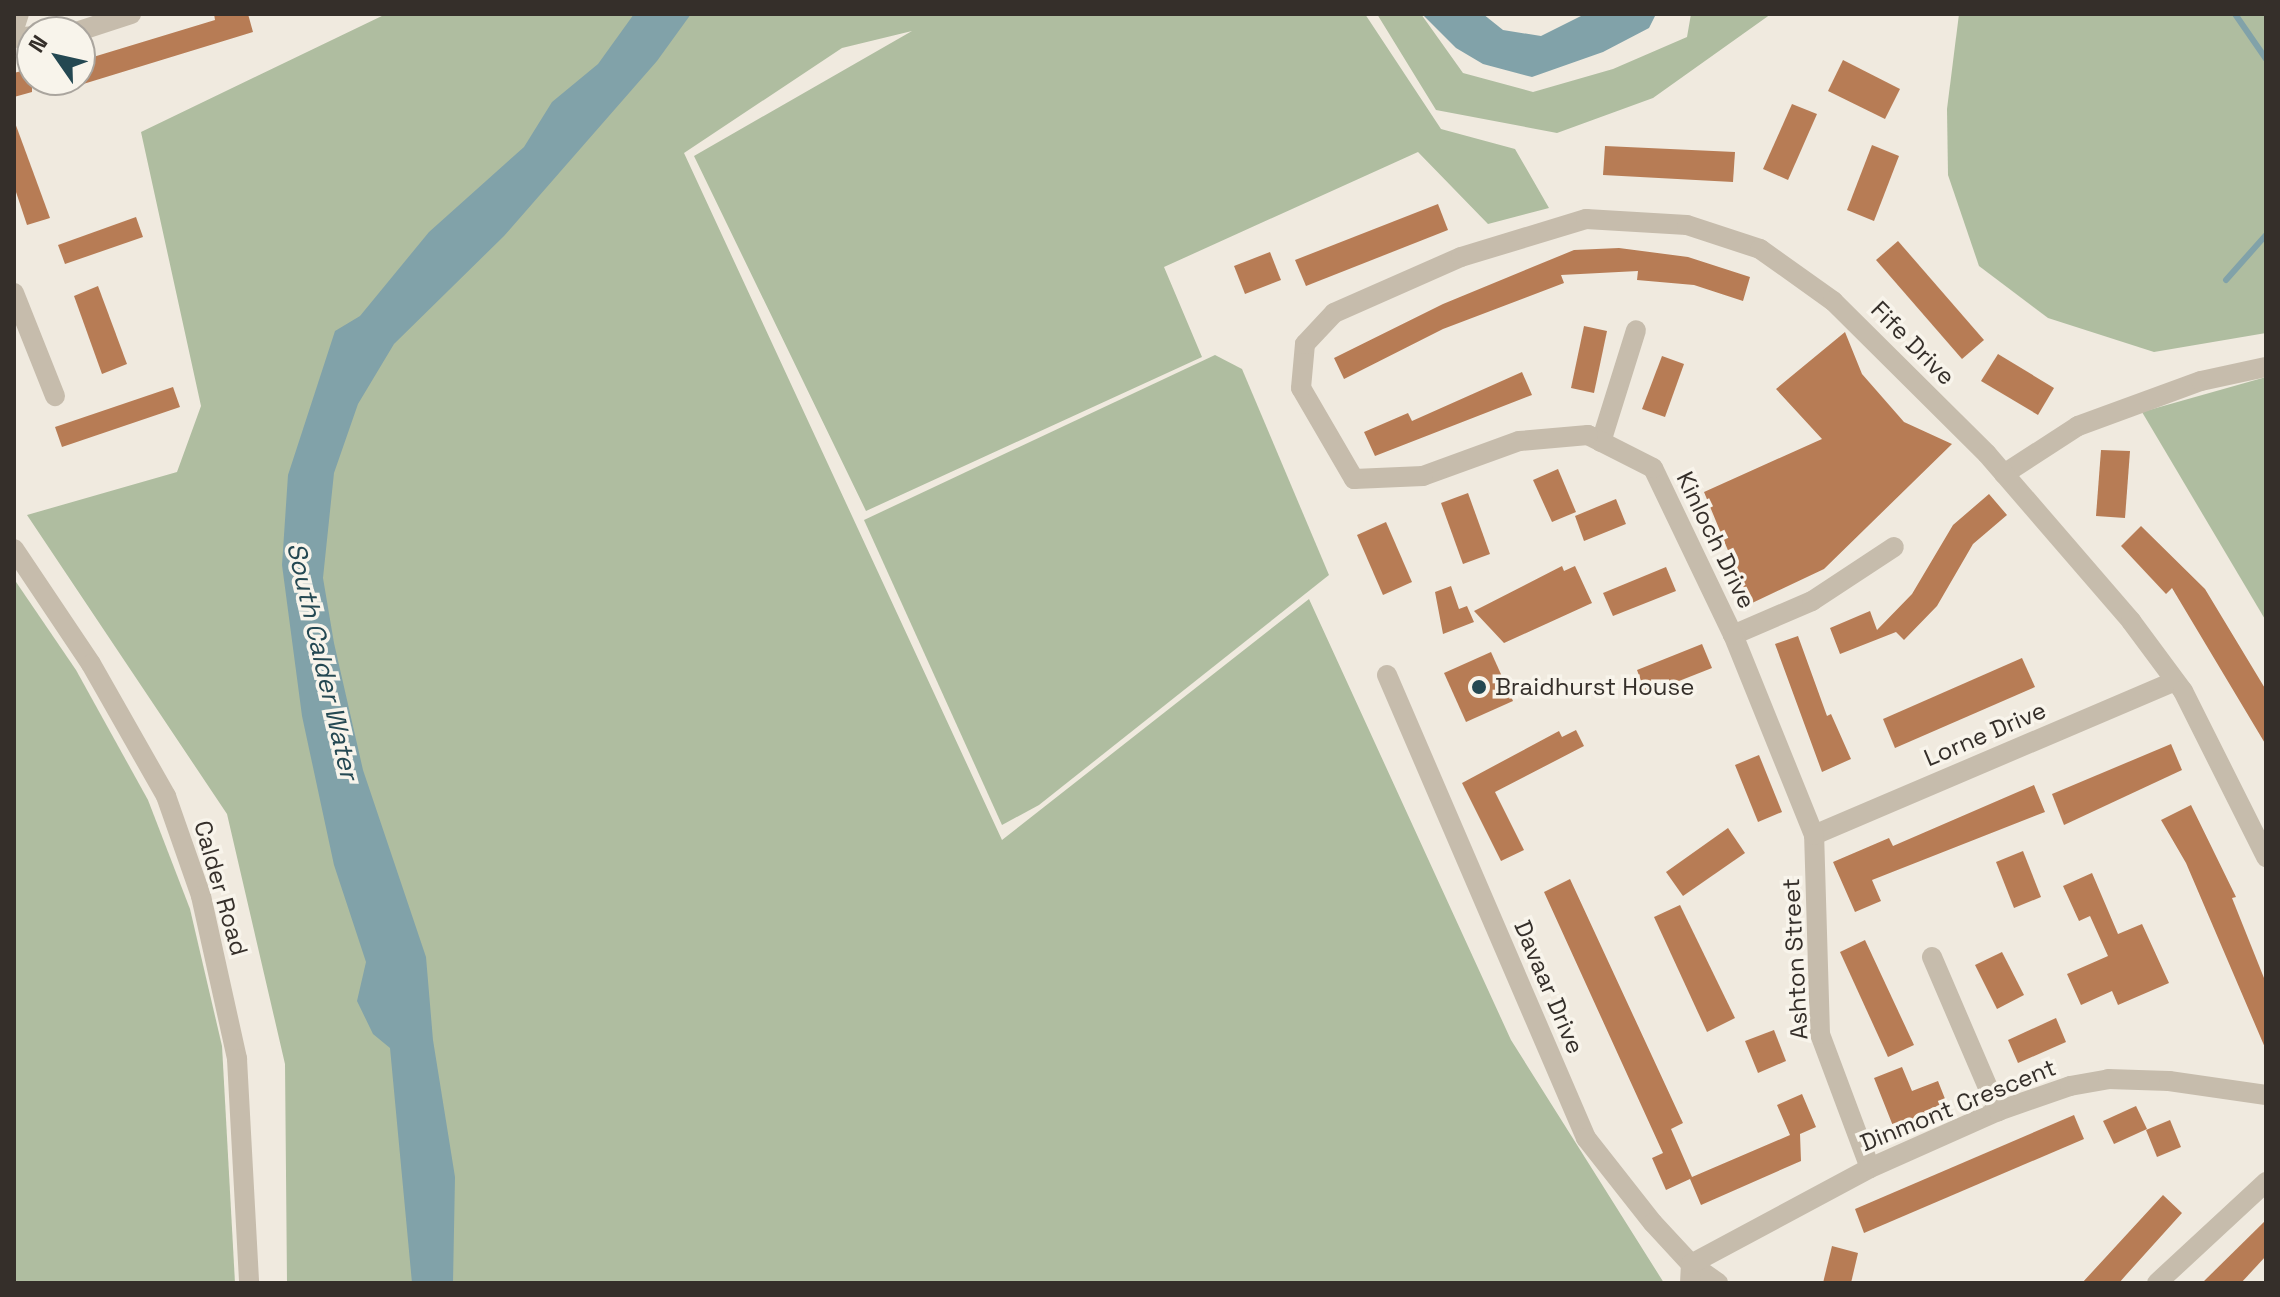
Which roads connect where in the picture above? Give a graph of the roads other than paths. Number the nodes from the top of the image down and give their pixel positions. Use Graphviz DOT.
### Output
graph roads {
  1 [pos="19,14"];
  2 [pos="131,14"];
  3 [pos="96,25"];
  4 [pos="14,29"];
  5 [pos="14,293"];
  6 [pos="1334,313"];
  7 [pos="1636,330"];
  8 [pos="2266,367"];
  9 [pos="55,396"];
  10 [pos="1601,442"];
  11 [pos="2004,474"];
  12 [pos="1894,547"];
  13 [pos="14,549"];
  14 [pos="1733,635"];
  15 [pos="1387,675"];
  16 [pos="2175,681"];
  17 [pos="1814,835"];
  18 [pos="2266,857"];
  19 [pos="1932,957"];
  20 [pos="2266,1095"];
  21 [pos="1998,1111"];
  22 [pos="1870,1168"];
  23 [pos="2266,1182"];
  24 [pos="1690,1274"];
  25 [pos="249,1283"];
  26 [pos="1718,1283"];
  27 [pos="2157,1283"];
  1 -- 4 [label="street"];
  2 -- 3 [label="street"];
  5 -- 9 [label="street"];
  6 -- 10 [label="street, Kinloch Drive"];
  6 -- 11 [label="street, Fife Drive"];
  7 -- 10 [label="street"];
  8 -- 11 [label="street"];
  10 -- 14 [label="street, Kinloch Drive"];
  11 -- 16 [label="street, Fife Drive"];
  12 -- 14 [label="street"];
  13 -- 25 [label="street, Calder Road"];
  14 -- 17 [label="street, Kinloch Drive"];
  15 -- 24 [label="street, Davaar Drive"];
  16 -- 17 [label="street, Lorne Drive"];
  16 -- 18 [label="street, Fife Drive"];
  17 -- 22 [label="street, Ashton Street"];
  19 -- 21 [label="street"];
  20 -- 21 [label="street, Dinmont Crescent"];
  21 -- 22 [label="street, Dinmont Crescent"];
  22 -- 24 [label="street, Dinmont Crescent"];
  23 -- 27 [label="street"];
  24 -- 26 [label="street, Davaar Drive"];
}
